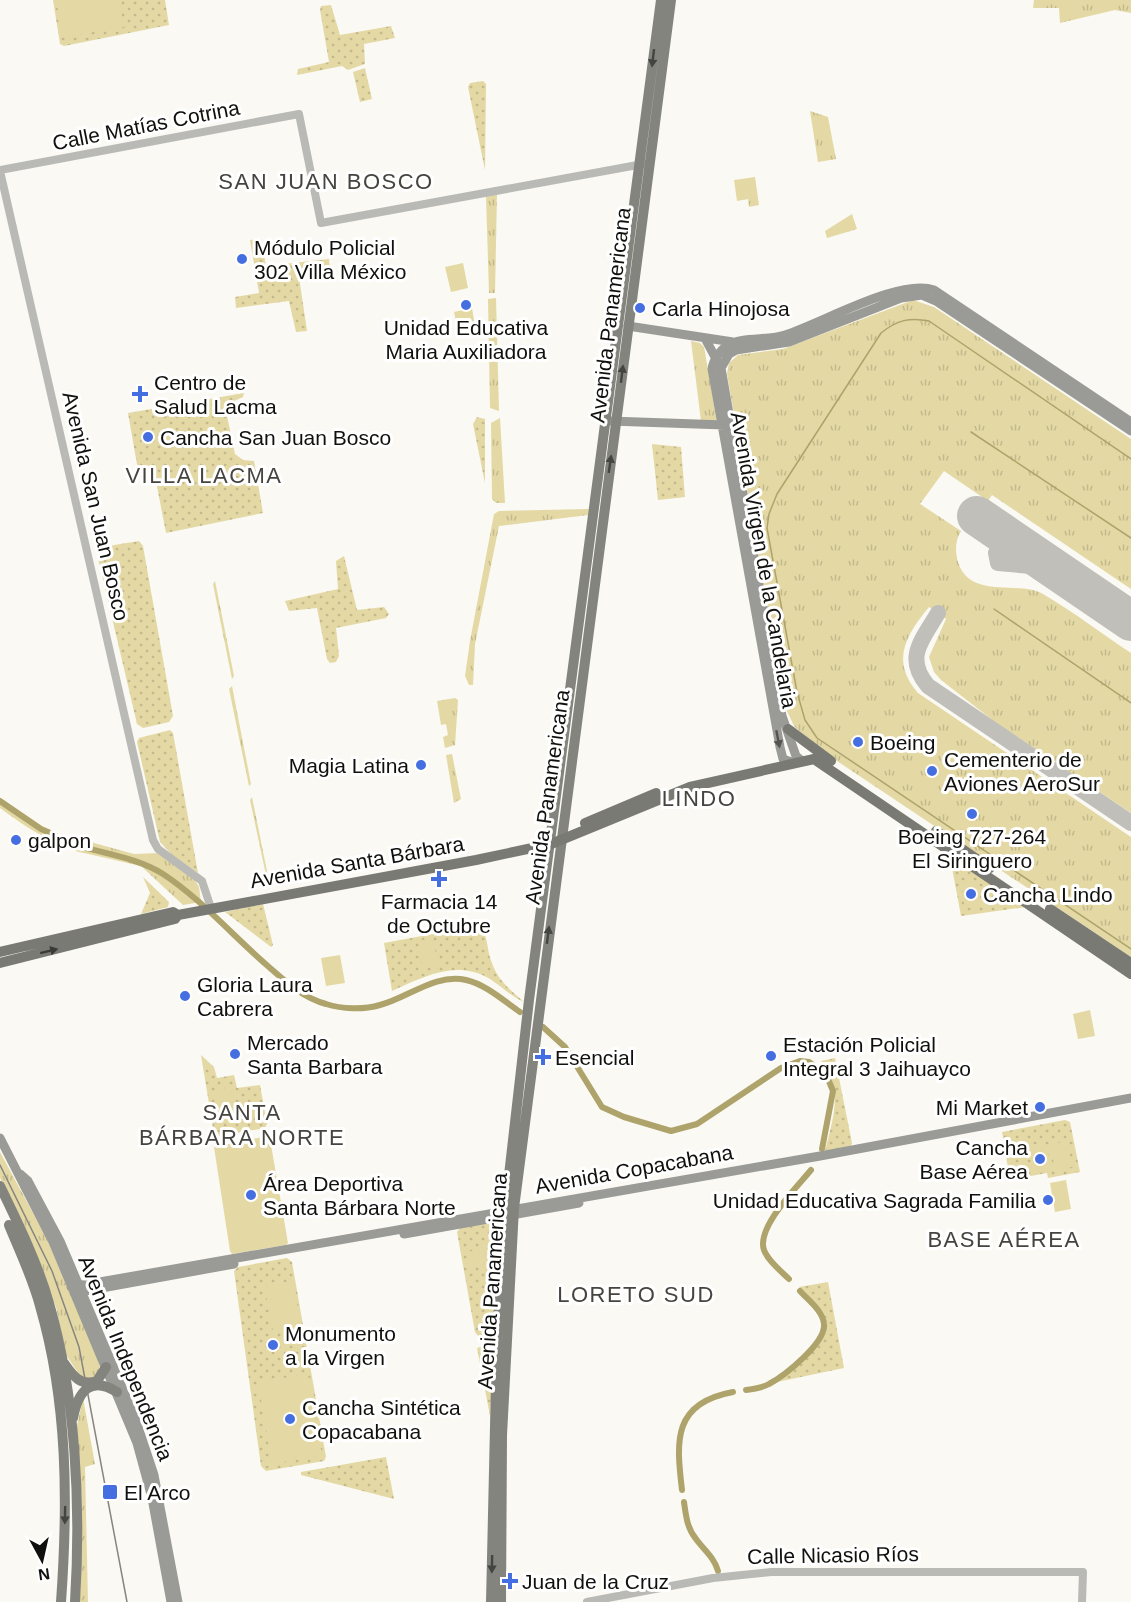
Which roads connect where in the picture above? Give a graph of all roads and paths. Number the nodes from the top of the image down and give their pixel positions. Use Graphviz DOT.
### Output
graph roads {
  1 [pos="661,0"];
  2 [pos="671,0"];
  3 [pos="645,164"];
  4 [pos="0,171"];
  5 [pos="628,326"];
  6 [pos="706,340"];
  7 [pos="736,342"];
  8 [pos="717,357"];
  9 [pos="721,369"];
  10 [pos="611,422"];
  11 [pos="1131,422"];
  12 [pos="726,424"];
  13 [pos="1131,431"];
  14 [pos="788,729"];
  15 [pos="817,756"];
  16 [pos="794,760"];
  17 [pos="553,840"];
  18 [pos="207,909"];
  19 [pos="177,915"];
  20 [pos="0,952"];
  21 [pos="0,963"];
  22 [pos="1131,963"];
  23 [pos="1131,974"];
  24 [pos="1131,1098"];
  25 [pos="0,1138"];
  26 [pos="0,1186"];
  27 [pos="0,1203"];
  28 [pos="509,1212"];
  29 [pos="76,1289"];
  30 [pos="60,1351"];
  31 [pos="105,1367"];
  32 [pos="117,1392"];
  33 [pos="71,1427"];
  34 [pos="62,1602"];
  35 [pos="75,1602"];
  36 [pos="171,1602"];
  37 [pos="178,1602"];
  38 [pos="491,1602"];
  39 [pos="501,1602"];
  40 [pos="587,1602"];
  41 [pos="1082,1602"];
  1 -- 3 [label="main road, Avenida Panamericana, one-way"];
  2 -- 3 [label="main road, Avenida Panamericana"];
  3 -- 4 [label="street, Calle Matías Cotrina"];
  3 -- 5 [label="main road, Avenida Panamericana"];
  3 -- 10 [label="main road, Avenida Panamericana"];
  4 -- 18 [label="street, Avenida San Juan Bosco"];
  5 -- 6 [label="main road"];
  10 -- 5 [label="main road, Avenida Panamericana, one-way"];
  6 -- 7 [label="main road"];
  6 -- 8 [label="main road, Avenida Virgen de la Candelaria"];
  7 -- 8 [label="main road"];
  7 -- 11 [label="main road"];
  8 -- 9 [label="main road, Avenida Virgen de la Candelaria"];
  8 -- 12 [label="main road, Avenida Virgen de la Candelaria"];
  9 -- 12 [label="main road, Avenida Virgen de la Candelaria"];
  9 -- 13 [label="main road"];
  10 -- 12 [label="main road"];
  10 -- 17 [label="main road, Avenida Panamericana"];
  12 -- 14 [label="main road, Avenida Virgen de la Candelaria"];
  12 -- 16 [label="main road, Avenida Virgen de la Candelaria, one-way"];
  14 -- 15 [label="highway"];
  14 -- 16 [label="main road, Avenida Virgen de la Candelaria"];
  15 -- 16 [label="highway, Avenida Santa Bárbara"];
  15 -- 22 [label="highway"];
  15 -- 23 [label="highway"];
  16 -- 17 [label="highway, Avenida Santa Bárbara"];
  17 -- 18 [label="highway, Avenida Santa Bárbara"];
  17 -- 28 [label="main road, Avenida Panamericana"];
  18 -- 19 [label="highway, Avenida Santa Bárbara"];
  19 -- 20 [label="highway, Avenida Santa Bárbara"];
  21 -- 19 [label="highway, Avenida Santa Bárbara, one-way"];
  24 -- 28 [label="main road, Avenida Copacabana"];
  25 -- 29 [label="main road, Avenida Independencia"];
  26 -- 30 [label="main road"];
  27 -- 34 [label="main road, one-way"];
  28 -- 29 [label="main road, Avenida Copacabana"];
  28 -- 38 [label="main road, Avenida Panamericana, one-way"];
  28 -- 39 [label="main road, Avenida Panamericana"];
  29 -- 31 [label="main road, Avenida Independencia"];
  29 -- 37 [label="main road, Avenida Independencia"];
  30 -- 31 [label="main road"];
  30 -- 33 [label="main road"];
  31 -- 32 [label="main road, Avenida Independencia"];
  32 -- 33 [label="main road"];
  32 -- 36 [label="main road, Avenida Independencia"];
  33 -- 35 [label="main road"];
  40 -- 41 [label="street, Calle Nicasio Ríos"];
}
